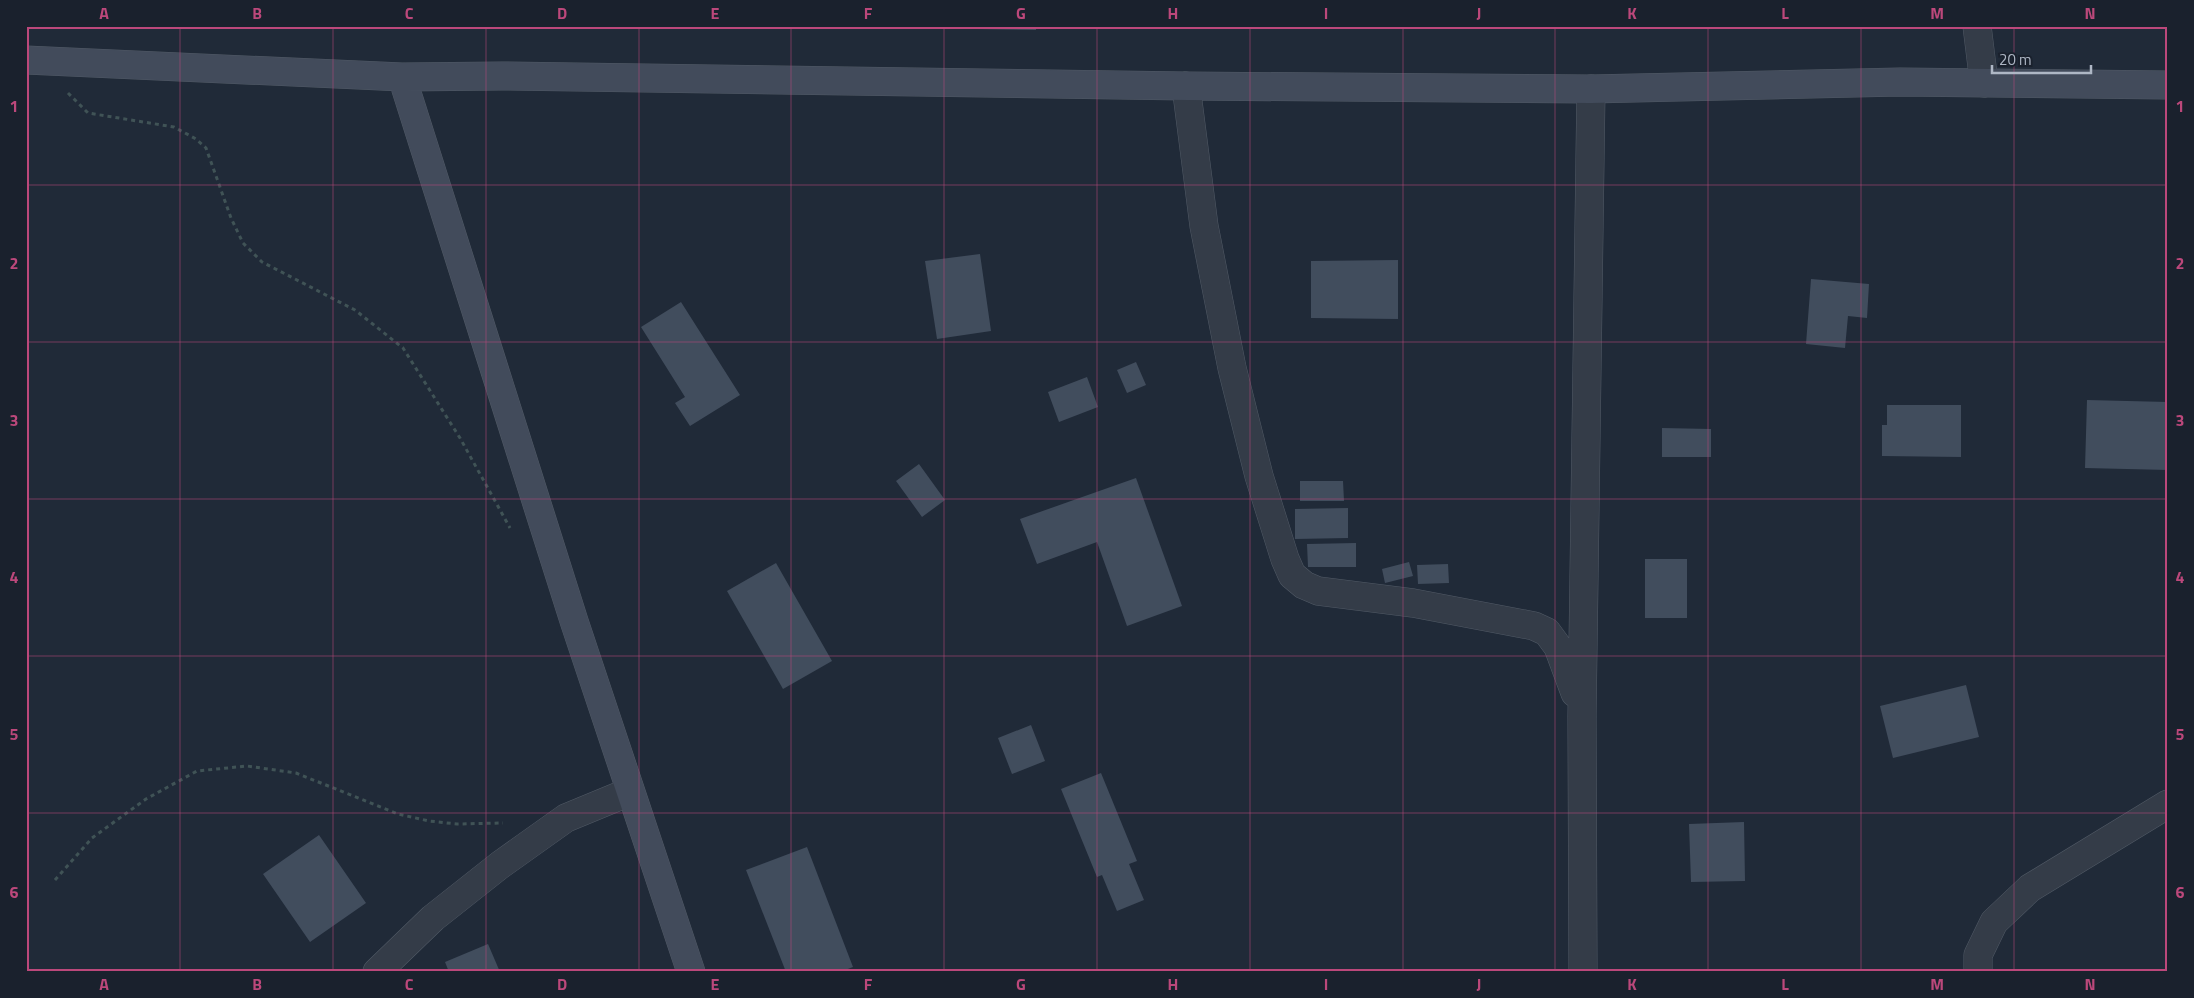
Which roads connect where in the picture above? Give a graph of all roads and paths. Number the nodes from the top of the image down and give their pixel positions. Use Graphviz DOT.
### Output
graph roads {
  1 [pos="1977,26"];
  2 [pos="37,60"];
  3 [pos="402,77"];
  4 [pos="1984,83"];
  5 [pos="2168,85"];
  6 [pos="1186,86"];
  7 [pos="1591,89"];
  8 [pos="514,535"];
  9 [pos="1582,716"];
  10 [pos="629,792"];
  11 [pos="2168,804"];
  12 [pos="509,823"];
  13 [pos="55,880"];
  14 [pos="377,972"];
  15 [pos="691,972"];
  16 [pos="1582,972"];
  17 [pos="1978,972"];
  1 -- 4 [label="street"];
  2 -- 3 [label="main road"];
  2 -- 8 [label="path"];
  3 -- 6 [label="main road"];
  3 -- 10 [label="main road"];
  4 -- 5 [label="main road"];
  4 -- 7 [label="main road"];
  6 -- 7 [label="main road"];
  6 -- 9 [label="street"];
  7 -- 9 [label="street"];
  9 -- 16 [label="street"];
  10 -- 14 [label="street"];
  10 -- 15 [label="main road"];
  11 -- 17 [label="street"];
  12 -- 13 [label="path"];
}
